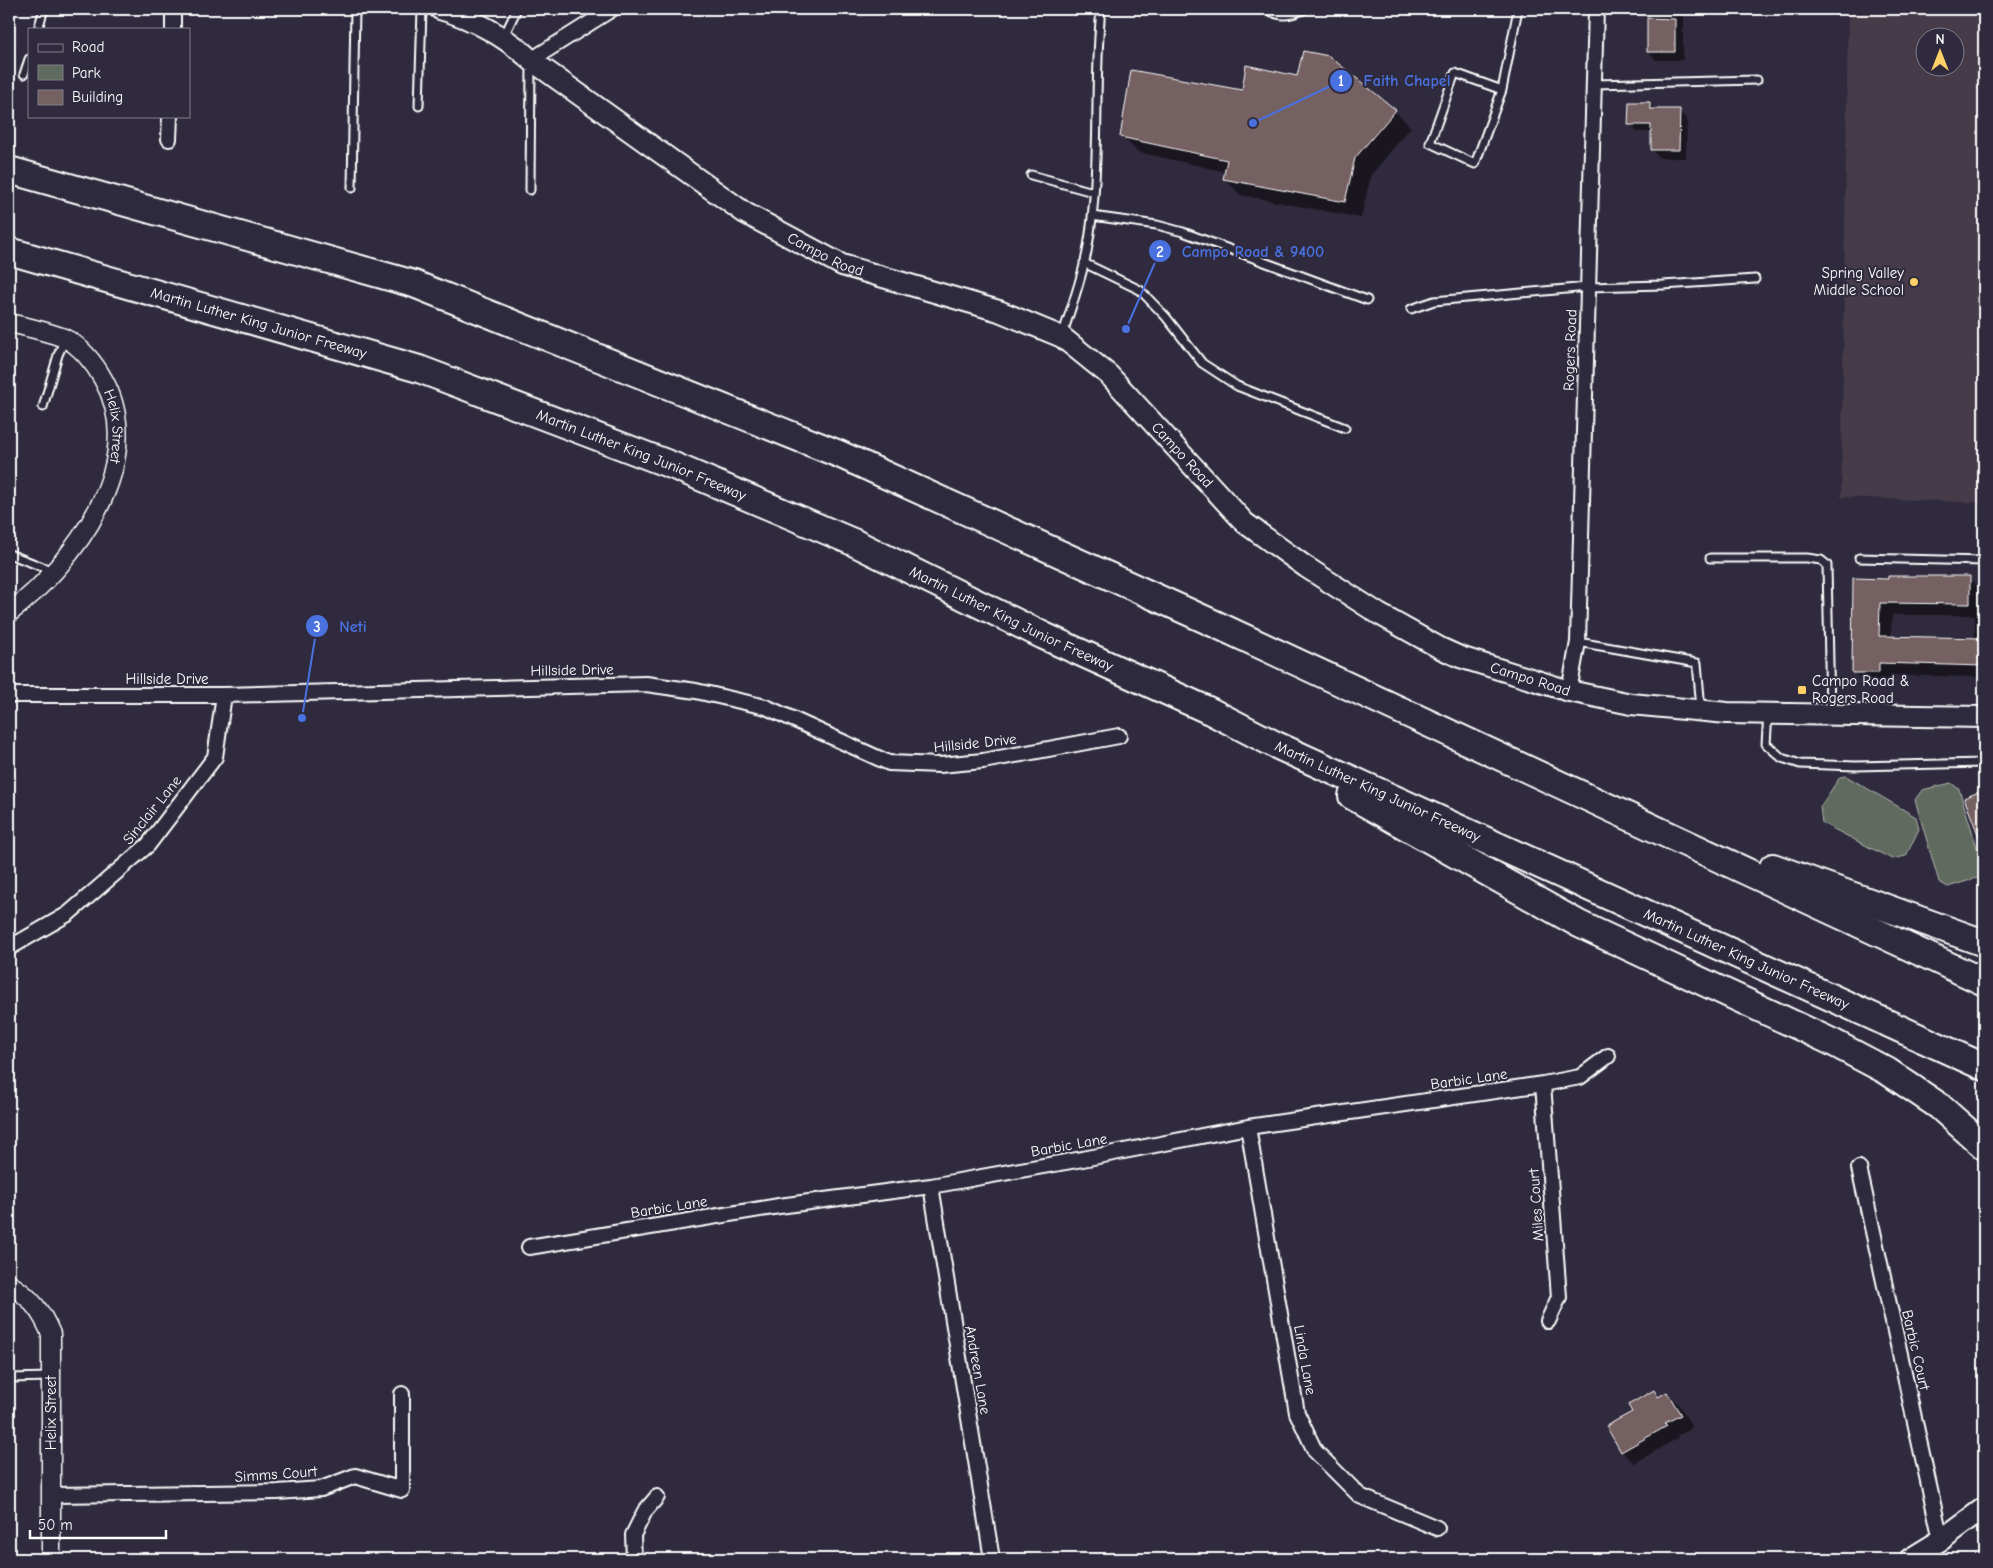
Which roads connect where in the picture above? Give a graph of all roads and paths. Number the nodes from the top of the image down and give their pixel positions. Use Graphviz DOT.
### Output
graph roads {
  1 [pos="44,9"];
  2 [pos="173,9"];
  3 [pos="356,9"];
  4 [pos="422,9"];
  5 [pos="440,9"];
  6 [pos="517,9"];
  7 [pos="612,9"];
  8 [pos="1101,9"];
  9 [pos="1265,9"];
  10 [pos="1306,9"];
  11 [pos="1518,9"];
  12 [pos="1596,9"];
  13 [pos="38,28"];
  14 [pos="173,28"];
  15 [pos="503,39"];
  16 [pos="531,60"];
  17 [pos="28,62"];
  18 [pos="24,74"];
  19 [pos="1757,80"];
  20 [pos="1594,84"];
  21 [pos="1502,90"];
  22 [pos="419,106"];
  23 [pos="170,118"];
  24 [pos="169,139"];
  25 [pos="9,157"];
  26 [pos="9,170"];
  27 [pos="1031,175"];
  28 [pos="352,188"];
  29 [pos="530,190"];
  30 [pos="1093,192"];
  31 [pos="113,198"];
  32 [pos="1092,216"];
  33 [pos="9,251"];
  34 [pos="9,257"];
  35 [pos="52,263"];
  36 [pos="1084,263"];
  37 [pos="1755,279"];
  38 [pos="1588,287"];
  39 [pos="1367,300"];
  40 [pos="1411,309"];
  41 [pos="9,323"];
  42 [pos="1062,337"];
  43 [pos="65,339"];
  44 [pos="43,407"];
  45 [pos="1345,428"];
  46 [pos="9,554"];
  47 [pos="1710,558"];
  48 [pos="1859,558"];
  49 [pos="1984,561"];
  50 [pos="54,572"];
  51 [pos="9,613"];
  52 [pos="1578,642"];
  53 [pos="1569,690"];
  54 [pos="9,695"];
  55 [pos="224,695"];
  56 [pos="1210,711"];
  57 [pos="1702,711"];
  58 [pos="1768,714"];
  59 [pos="1830,715"];
  60 [pos="1984,717"];
  61 [pos="1118,736"];
  62 [pos="1984,763"];
  63 [pos="1664,834"];
  64 [pos="1984,942"];
  65 [pos="9,948"];
  66 [pos="1984,982"];
  67 [pos="1608,1056"];
  68 [pos="1984,1067"];
  69 [pos="1543,1084"];
  70 [pos="1248,1127"];
  71 [pos="1984,1146"];
  72 [pos="1858,1168"];
  73 [pos="931,1186"];
  74 [pos="529,1247"];
  75 [pos="9,1284"];
  76 [pos="1548,1320"];
  77 [pos="51,1377"];
  78 [pos="9,1378"];
  79 [pos="402,1394"];
  80 [pos="52,1495"];
  81 [pos="657,1497"];
  82 [pos="1984,1508"];
  83 [pos="1437,1528"];
  84 [pos="1941,1540"];
  85 [pos="51,1559"];
  86 [pos="634,1559"];
  87 [pos="992,1559"];
  88 [pos="1910,1559"];
  1 -- 13 [label="lane"];
  2 -- 14 [label="street"];
  3 -- 28 [label="lane"];
  4 -- 22 [label="lane"];
  5 -- 15 [label="main road, Campo Road"];
  6 -- 15 [label="lane"];
  7 -- 16 [label="street"];
  8 -- 30 [label="lane"];
  9 -- 10 [label="lane"];
  11 -- 21 [label="lane"];
  12 -- 20 [label="street, Rogers Road"];
  15 -- 16 [label="main road, Campo Road"];
  16 -- 29 [label="lane"];
  16 -- 42 [label="main road, Campo Road"];
  17 -- 18 [label="lane"];
  19 -- 20 [label="lane"];
  20 -- 38 [label="street, Rogers Road"];
  21 -- 21 [label="lane"];
  23 -- 24 [label="street"];
  25 -- 31 [label="highway"];
  26 -- 31 [label="highway"];
  27 -- 30 [label="lane"];
  30 -- 32 [label="lane"];
  31 -- 63 [label="highway"];
  32 -- 36 [label="lane"];
  32 -- 39 [label="lane"];
  33 -- 35 [label="highway, Martin Luther King Junior Freeway"];
  34 -- 35 [label="highway"];
  35 -- 56 [label="highway, Martin Luther King Junior Freeway"];
  36 -- 42 [label="lane"];
  36 -- 45 [label="lane"];
  37 -- 38 [label="lane"];
  38 -- 40 [label="lane"];
  38 -- 52 [label="street, Rogers Road"];
  41 -- 43 [label="street, Helix Street"];
  42 -- 53 [label="main road, Campo Road"];
  43 -- 44 [label="lane"];
  43 -- 50 [label="street, Helix Street"];
  46 -- 50 [label="lane"];
  47 -- 59 [label="lane"];
  48 -- 49 [label="lane"];
  50 -- 51 [label="street, Helix Street"];
  52 -- 53 [label="street, Rogers Road"];
  52 -- 57 [label="lane"];
  53 -- 57 [label="main road, Campo Road"];
  54 -- 55 [label="street, Hillside Drive"];
  55 -- 61 [label="street, Hillside Drive"];
  55 -- 65 [label="street, Sinclair Lane"];
  56 -- 68 [label="highway, Martin Luther King Junior Freeway"];
  56 -- 71 [label="highway"];
  57 -- 58 [label="main road, Campo Road"];
  58 -- 59 [label="main road, Campo Road"];
  58 -- 62 [label="lane"];
  59 -- 60 [label="main road, Campo Road"];
  63 -- 64 [label="highway"];
  63 -- 66 [label="highway"];
  67 -- 69 [label="street, Barbic Lane"];
  69 -- 70 [label="street, Barbic Lane"];
  69 -- 76 [label="street, Miles Court"];
  70 -- 73 [label="street, Barbic Lane"];
  70 -- 83 [label="street, Linda Lane"];
  72 -- 84 [label="street, Barbic Court"];
  73 -- 74 [label="street, Barbic Lane"];
  73 -- 87 [label="street, Andreen Lane"];
  75 -- 77 [label="street, Helix Street"];
  77 -- 78 [label="lane"];
  77 -- 80 [label="street, Helix Street"];
  79 -- 80 [label="street, Simms Court"];
  80 -- 85 [label="street, Helix Street"];
  81 -- 86 [label="street"];
  82 -- 84 [label="main road"];
  84 -- 88 [label="main road"];
}
